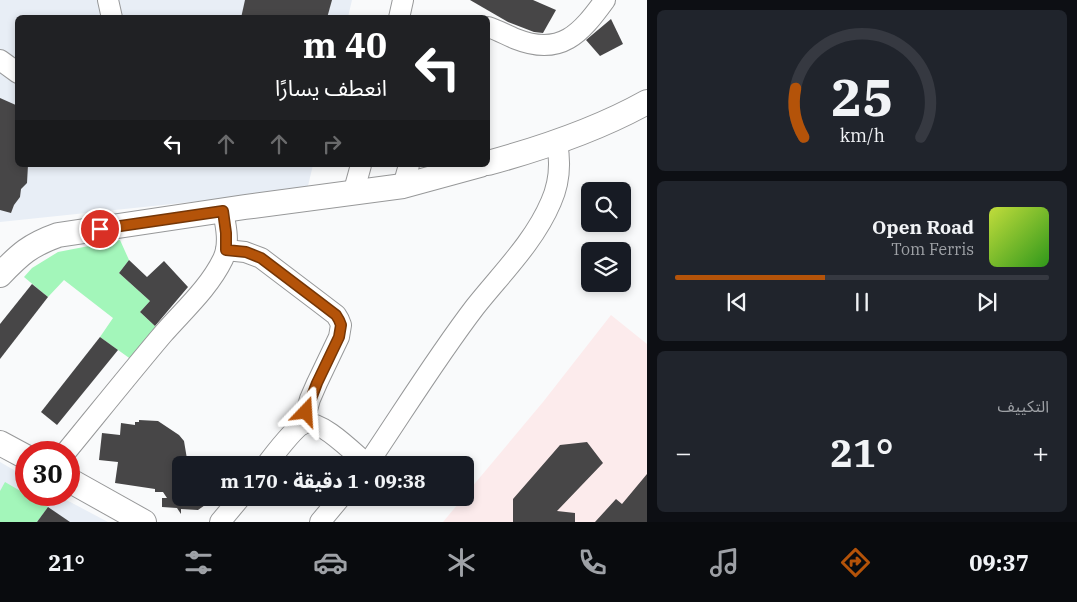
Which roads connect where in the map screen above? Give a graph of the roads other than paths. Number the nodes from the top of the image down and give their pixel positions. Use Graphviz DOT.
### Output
graph roads {
  1 [pos="108,0"];
  2 [pos="403,0"];
  3 [pos="606,0"];
  4 [pos="111,15"];
  5 [pos="400,15"];
  6 [pos="490,27"];
  7 [pos="0,60"];
  8 [pos="15,71"];
  9 [pos="647,102"];
  10 [pos="556,143"];
  11 [pos="490,162"];
  12 [pos="360,167"];
  13 [pos="467,167"];
  14 [pos="406,176"];
  15 [pos="353,194"];
  16 [pos="223,211"];
  17 [pos="226,250"];
  18 [pos="0,275"];
  19 [pos="303,424"];
  20 [pos="75,441"];
  21 [pos="0,443"];
  22 [pos="15,451"];
  23 [pos="274,456"];
  24 [pos="357,456"];
  25 [pos="374,456"];
  26 [pos="80,486"];
  27 [pos="233,506"];
  28 [pos="333,506"];
  29 [pos="144,522"];
  30 [pos="220,522"];
  31 [pos="320,522"];
  1 -- 4 [label="street"];
  2 -- 5 [label="street"];
  3 -- 6 [label="street"];
  7 -- 8 [label="street"];
  9 -- 10 [label="street"];
  10 -- 11 [label="street"];
  10 -- 25 [label="street"];
  12 -- 15 [label="street"];
  13 -- 14 [label="street"];
  14 -- 15 [label="street"];
  15 -- 16 [label="street"];
  16 -- 17 [label="street"];
  16 -- 18 [label="street"];
  17 -- 19 [label="street"];
  17 -- 20 [label="street"];
  19 -- 23 [label="street"];
  19 -- 24 [label="street"];
  21 -- 22 [label="street"];
  26 -- 29 [label="street"];
  27 -- 30 [label="street"];
  28 -- 31 [label="street"];
}
